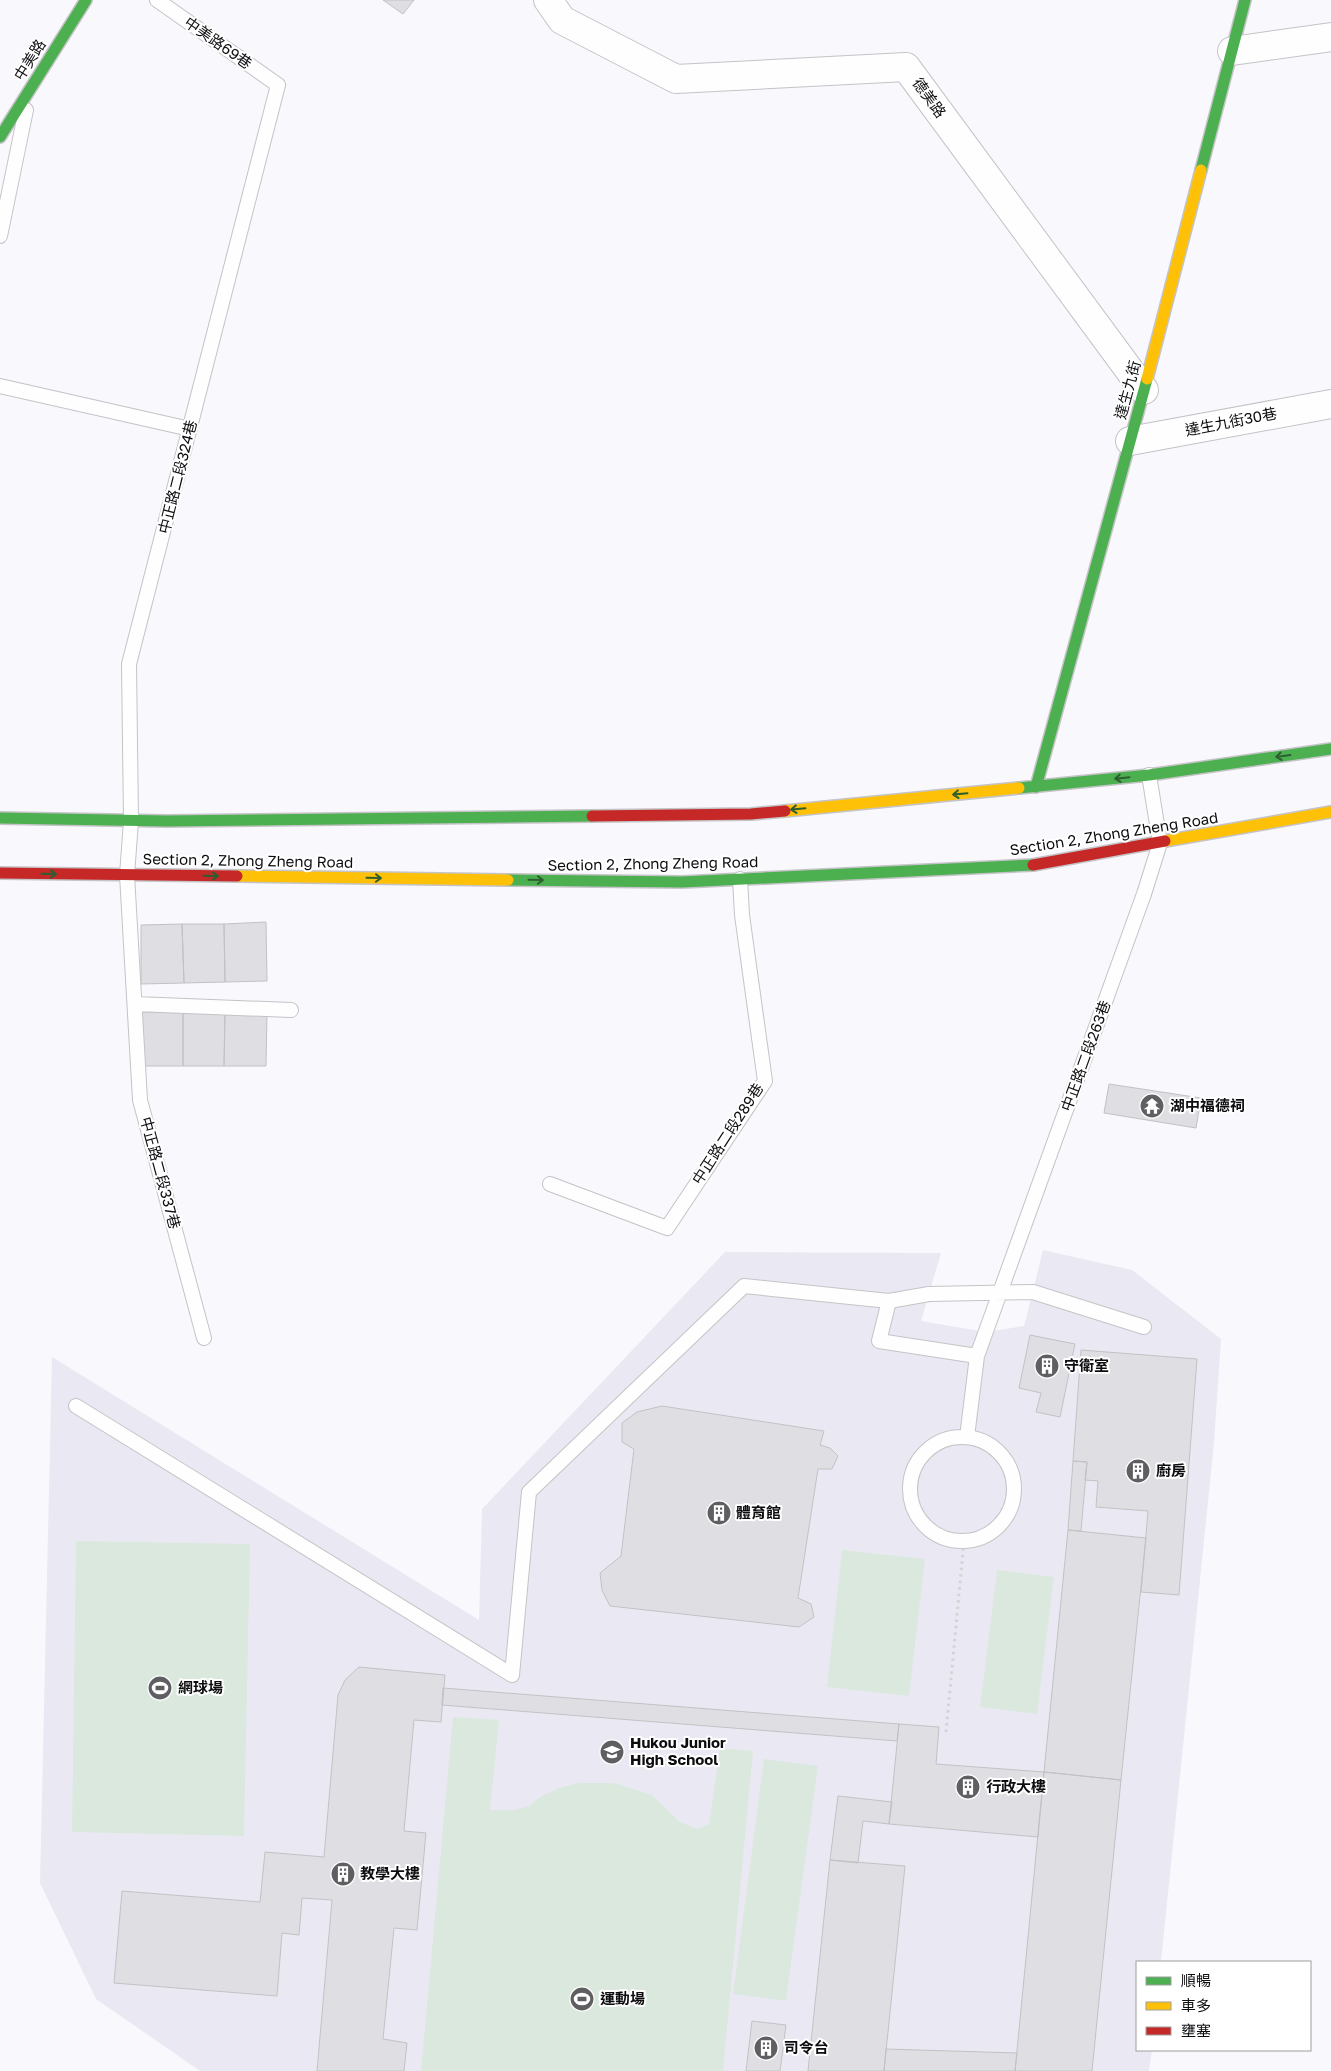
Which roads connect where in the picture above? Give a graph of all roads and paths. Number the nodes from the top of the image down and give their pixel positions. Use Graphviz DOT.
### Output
graph roads {
  1 [pos="86,0"];
  2 [pos="157,0"];
  3 [pos="548,0"];
  4 [pos="1245,0"];
  5 [pos="1331,37"];
  6 [pos="1232,52"];
  7 [pos="278,85"];
  8 [pos="31,88"];
  9 [pos="0,136"];
  10 [pos="0,236"];
  11 [pos="0,386"];
  12 [pos="1144,390"];
  13 [pos="1331,404"];
  14 [pos="190,429"];
  15 [pos="1130,441"];
  16 [pos="1331,749"];
  17 [pos="1149,775"];
  18 [pos="1036,787"];
  19 [pos="1331,812"];
  20 [pos="0,818"];
  21 [pos="131,821"];
  22 [pos="1160,843"];
  23 [pos="0,874"];
  24 [pos="127,875"];
  25 [pos="740,879"];
  26 [pos="135,1004"];
  27 [pos="291,1010"];
  28 [pos="550,1184"];
  29 [pos="1001,1292"];
  30 [pos="889,1301"];
  31 [pos="1144,1327"];
  32 [pos="204,1338"];
  33 [pos="977,1356"];
  34 [pos="76,1406"];
  35 [pos="967,1437"];
  36 [pos="964,1541"];
  37 [pos="946,1732"];
  1 -- 8 [label="main road, 中美路"];
  2 -- 7 [label="lane, 中美路69巷"];
  3 -- 12 [label="street, 德美路"];
  4 -- 6 [label="main road, 達生九街"];
  5 -- 6 [label="street"];
  6 -- 12 [label="main road, 達生九街"];
  7 -- 14 [label="lane, 中正路二段324巷"];
  8 -- 9 [label="main road, 中美路"];
  8 -- 10 [label="lane"];
  11 -- 14 [label="lane"];
  12 -- 15 [label="main road, 達生九街"];
  13 -- 15 [label="street, 達生九街30巷"];
  14 -- 21 [label="lane, 中正路二段324巷"];
  15 -- 18 [label="main road, 達生九街"];
  16 -- 17 [label="main road, one-way"];
  17 -- 18 [label="main road, one-way"];
  17 -- 22 [label="lane, 中正路二段263巷"];
  18 -- 21 [label="main road, one-way"];
  19 -- 22 [label="main road, Section 2, Zhong Zheng Road"];
  20 -- 21 [label="main road"];
  21 -- 24 [label="lane, 中正路二段324巷"];
  22 -- 25 [label="main road, Section 2, Zhong Zheng Road"];
  22 -- 29 [label="lane, 中正路二段263巷"];
  23 -- 24 [label="main road, Section 2, Zhong Zheng Road, one-way"];
  24 -- 25 [label="main road, Section 2, Zhong Zheng Road, one-way"];
  24 -- 26 [label="lane, 中正路二段337巷"];
  25 -- 28 [label="lane, 中正路二段289巷"];
  26 -- 27 [label="lane"];
  26 -- 32 [label="lane, 中正路二段337巷"];
  29 -- 30 [label="lane"];
  29 -- 31 [label="lane"];
  29 -- 33 [label="lane, 中正路二段263巷"];
  30 -- 33 [label="lane"];
  30 -- 34 [label="lane"];
  33 -- 35 [label="lane, 中正路二段263巷"];
  35 -- 36 [label="lane"];
  35 -- 36 [label="lane"];
  36 -- 37 [label="path"];
}
